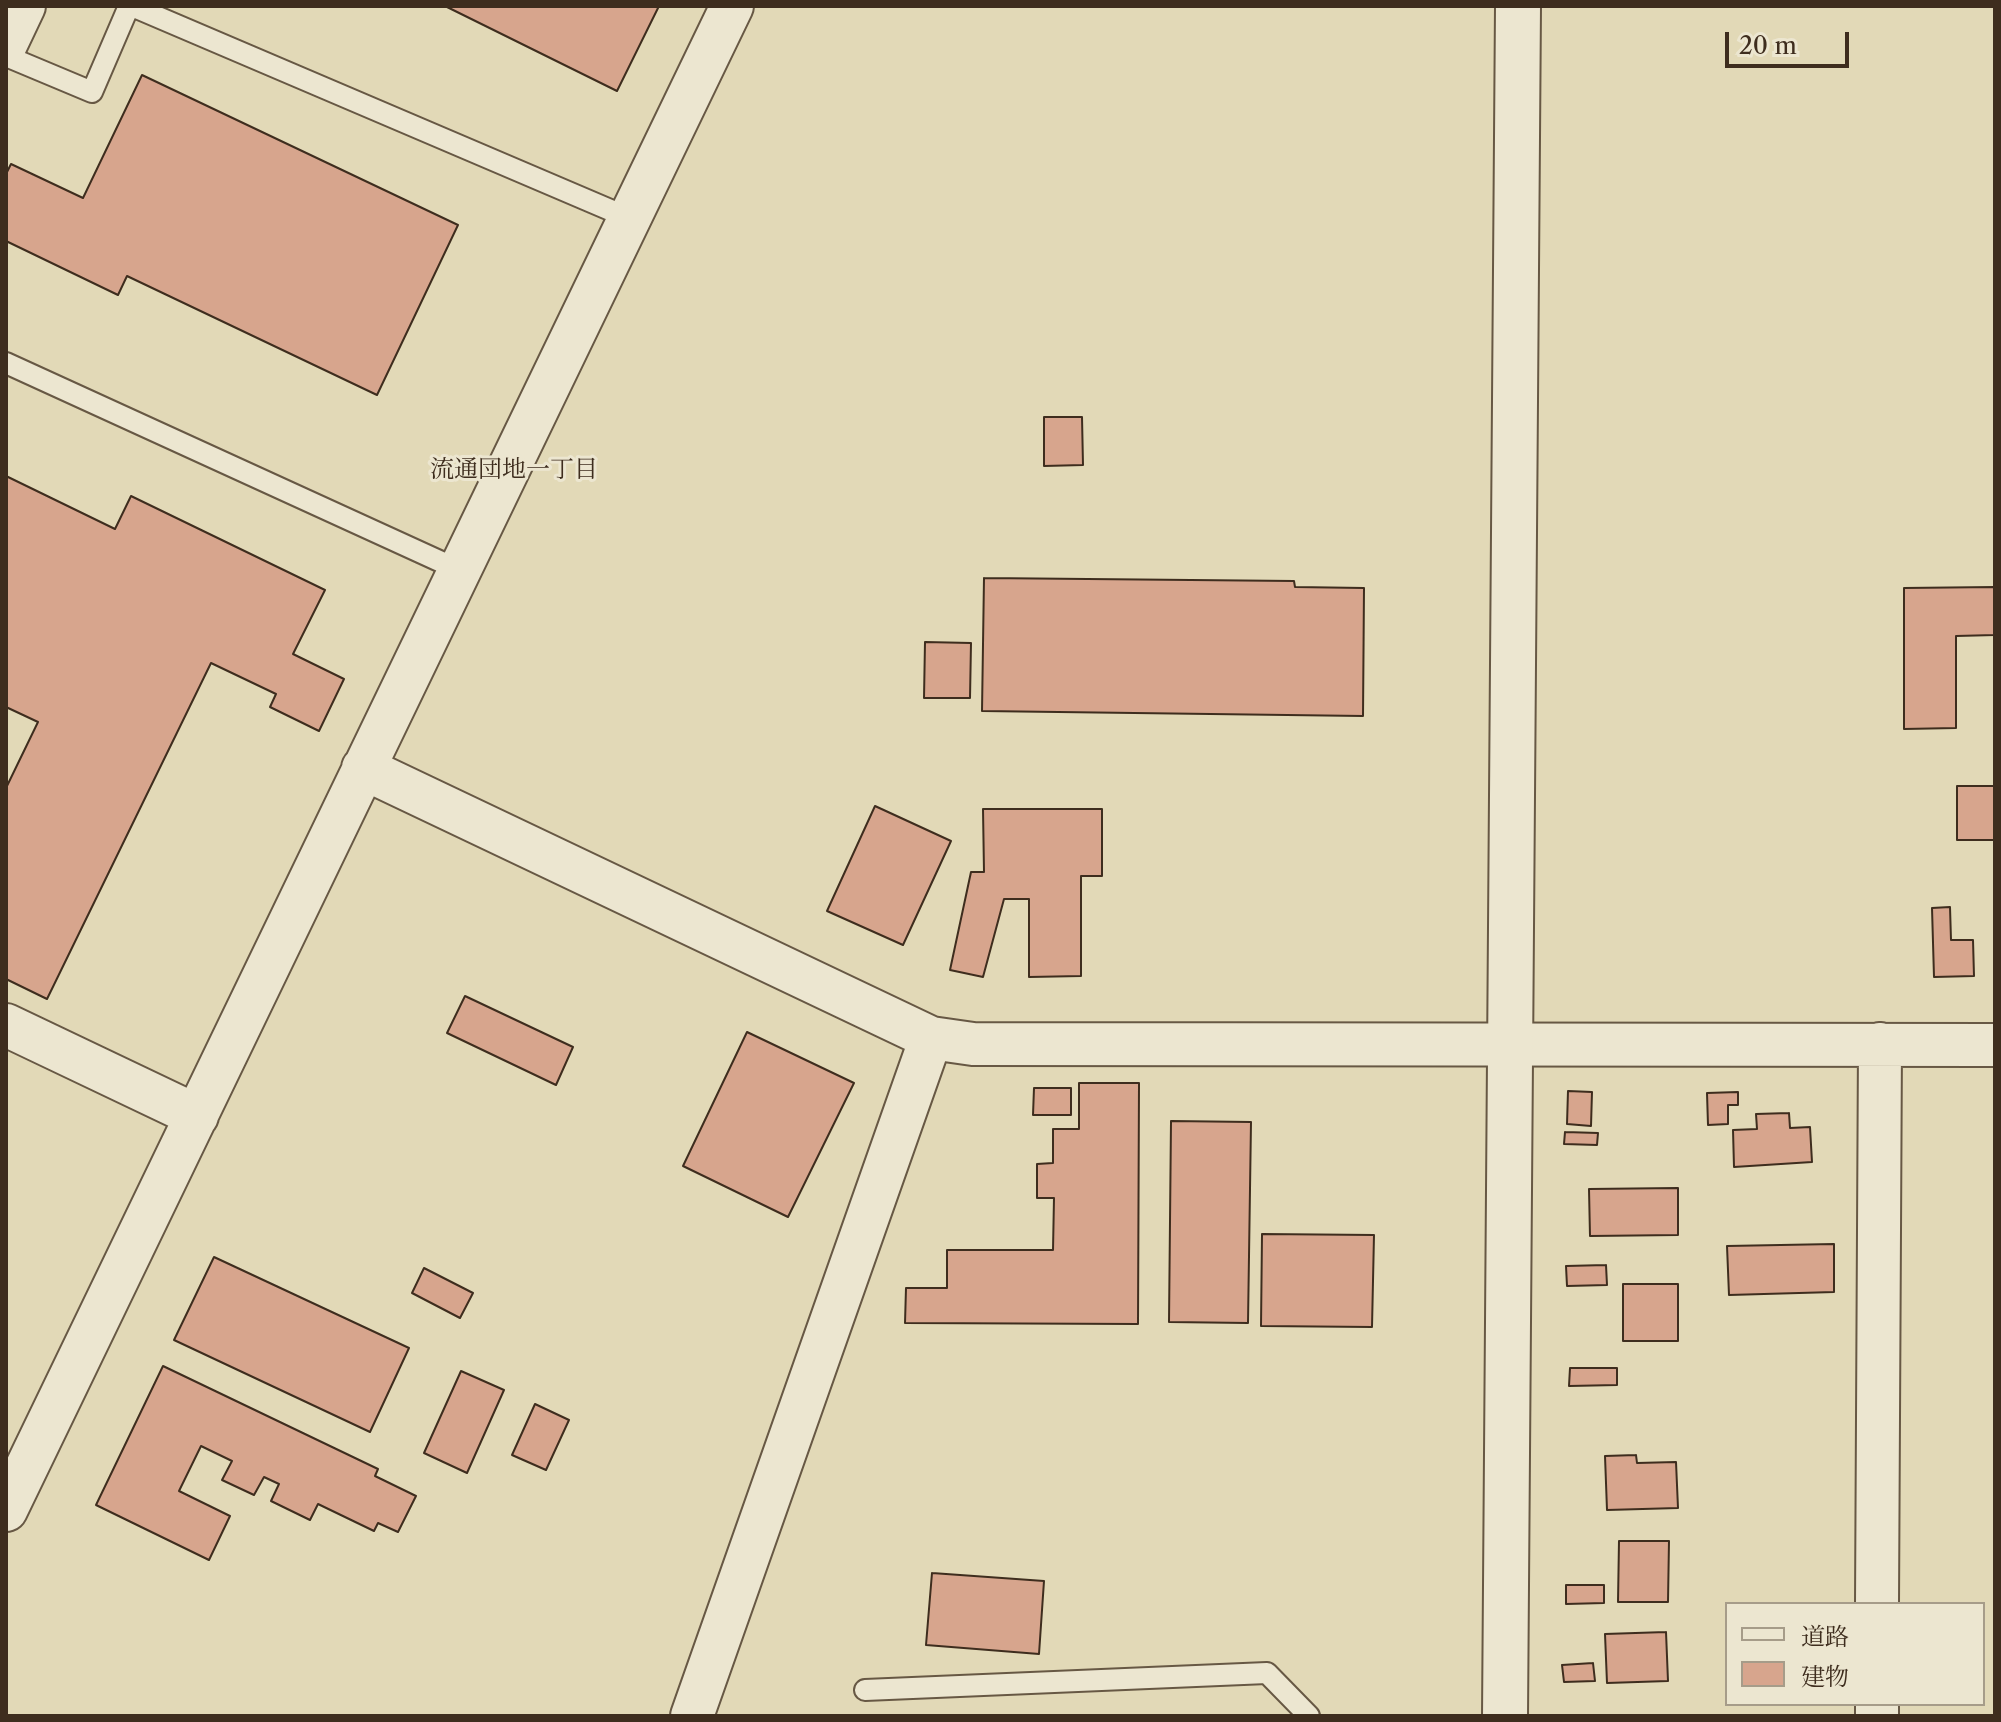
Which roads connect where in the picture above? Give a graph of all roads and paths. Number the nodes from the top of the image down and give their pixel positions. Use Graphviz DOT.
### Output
graph roads {
  1 [pos="24,6"];
  2 [pos="131,6"];
  3 [pos="732,6"];
  4 [pos="1518,6"];
  5 [pos="6,44"];
  6 [pos="6,56"];
  7 [pos="629,218"];
  8 [pos="6,363"];
  9 [pos="459,570"];
  10 [pos="363,768"];
  11 [pos="6,1025"];
  12 [pos="931,1038"];
  13 [pos="1511,1044"];
  14 [pos="1880,1044"];
  15 [pos="1995,1045"];
  16 [pos="197,1116"];
  17 [pos="6,1510"];
  18 [pos="1877,1602"];
  19 [pos="865,1690"];
  20 [pos="692,1716"];
  21 [pos="1309,1716"];
  22 [pos="1505,1716"];
  1 -- 5 [label="street"];
  2 -- 6 [label="lane"];
  2 -- 7 [label="lane"];
  3 -- 7 [label="street"];
  4 -- 13 [label="street"];
  7 -- 9 [label="street"];
  8 -- 9 [label="lane"];
  9 -- 10 [label="street"];
  10 -- 12 [label="street"];
  10 -- 16 [label="street"];
  11 -- 16 [label="street"];
  12 -- 13 [label="street"];
  12 -- 20 [label="street"];
  13 -- 14 [label="street"];
  13 -- 22 [label="street"];
  14 -- 15 [label="street"];
  14 -- 18 [label="street"];
  16 -- 17 [label="street"];
  19 -- 21 [label="lane"];
}
